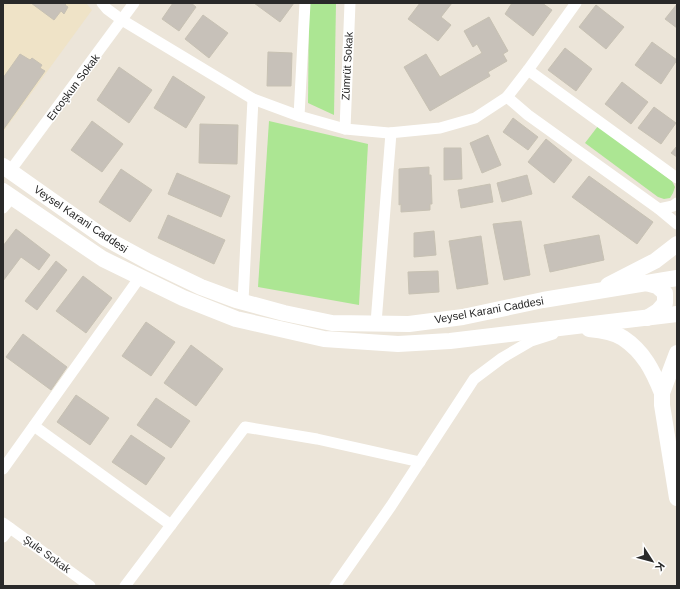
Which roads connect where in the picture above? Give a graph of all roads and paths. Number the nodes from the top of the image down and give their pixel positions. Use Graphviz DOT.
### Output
graph roads {
  1 [pos="102,3"];
  2 [pos="134,3"];
  3 [pos="305,3"];
  4 [pos="350,3"];
  5 [pos="576,3"];
  6 [pos="122,20"];
  7 [pos="528,70"];
  8 [pos="507,96"];
  9 [pos="254,98"];
  10 [pos="299,116"];
  11 [pos="344,129"];
  12 [pos="391,133"];
  13 [pos="7,169"];
  14 [pos="677,178"];
  15 [pos="6,199"];
  16 [pos="677,202"];
  17 [pos="659,209"];
  18 [pos="677,224"];
  19 [pos="677,244"];
  20 [pos="140,277"];
  21 [pos="677,278"];
  22 [pos="646,283"];
  23 [pos="593,292"];
  24 [pos="243,302"];
  25 [pos="677,314"];
  26 [pos="647,318"];
  27 [pos="376,323"];
  28 [pos="574,326"];
  29 [pos="677,353"];
  30 [pos="662,393"];
  31 [pos="34,426"];
  32 [pos="420,462"];
  33 [pos="3,469"];
  34 [pos="677,498"];
  35 [pos="171,525"];
  36 [pos="5,529"];
  37 [pos="90,586"];
  38 [pos="125,586"];
  39 [pos="335,586"];
  1 -- 6 [label="street"];
  2 -- 6 [label="street, Ercoşkun Sokak"];
  3 -- 10 [label="street"];
  4 -- 11 [label="street, Zümrüt Sokak"];
  5 -- 7 [label="street"];
  6 -- 9 [label="street"];
  6 -- 13 [label="street, Ercoşkun Sokak"];
  7 -- 8 [label="street"];
  7 -- 14 [label="street"];
  8 -- 12 [label="street"];
  8 -- 17 [label="street"];
  9 -- 10 [label="street"];
  9 -- 24 [label="street"];
  10 -- 11 [label="street"];
  11 -- 12 [label="street"];
  12 -- 27 [label="street"];
  13 -- 24 [label="main road, Veysel Karani Caddesi"];
  15 -- 20 [label="main road, Veysel Karani Caddesi"];
  16 -- 17 [label="street"];
  17 -- 18 [label="street"];
  19 -- 23 [label="main road"];
  20 -- 28 [label="main road, Veysel Karani Caddesi"];
  20 -- 31 [label="street"];
  21 -- 22 [label="main road, Veysel Karani Caddesi"];
  22 -- 23 [label="main road, Veysel Karani Caddesi"];
  22 -- 26 [label="main road"];
  23 -- 27 [label="main road, Veysel Karani Caddesi"];
  24 -- 27 [label="main road, Veysel Karani Caddesi"];
  25 -- 26 [label="main road, Veysel Karani Caddesi"];
  26 -- 28 [label="main road, Veysel Karani Caddesi"];
  28 -- 30 [label="main road"];
  28 -- 32 [label="street"];
  29 -- 30 [label="main road"];
  30 -- 34 [label="main road"];
  31 -- 33 [label="street"];
  31 -- 35 [label="street"];
  32 -- 35 [label="street"];
  32 -- 39 [label="street"];
  35 -- 38 [label="street"];
  36 -- 37 [label="street, Şule Sokak"];
}
